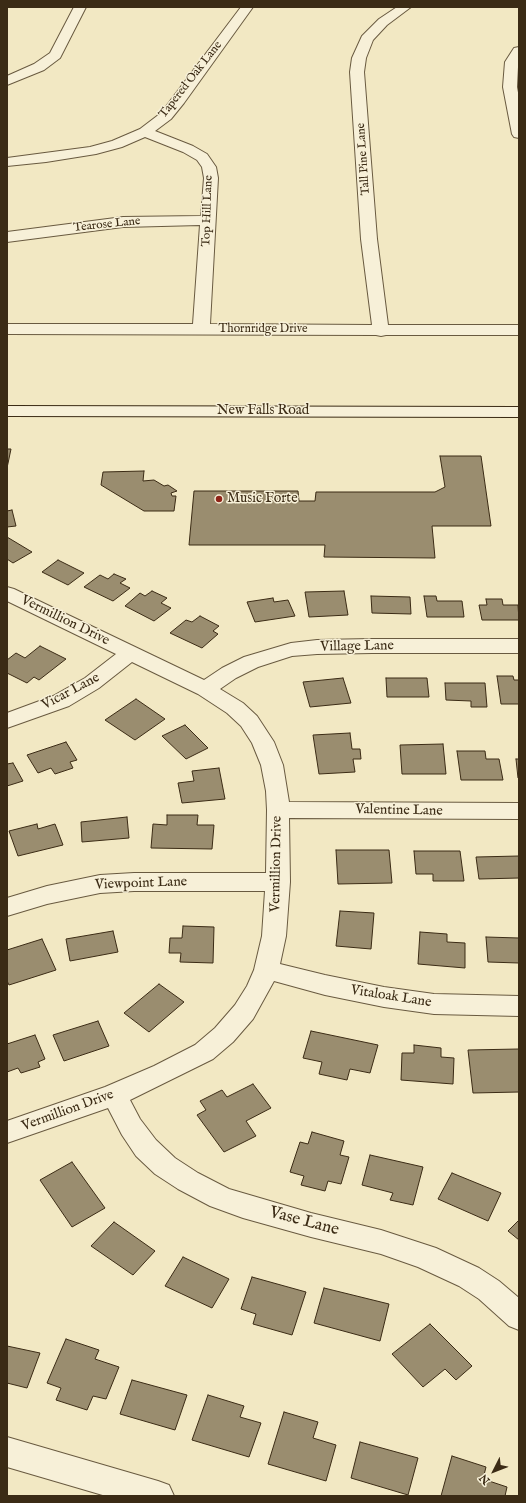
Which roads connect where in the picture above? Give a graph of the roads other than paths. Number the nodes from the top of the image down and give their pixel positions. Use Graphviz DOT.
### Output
graph roads {
  1 [pos="80,7"];
  2 [pos="247,7"];
  3 [pos="405,7"];
  4 [pos="519,51"];
  5 [pos="7,81"];
  6 [pos="145,132"];
  7 [pos="519,134"];
  8 [pos="7,162"];
  9 [pos="208,220"];
  10 [pos="7,237"];
  11 [pos="7,329"];
  12 [pos="200,330"];
  13 [pos="519,330"];
  14 [pos="381,331"];
  15 [pos="7,411"];
  16 [pos="519,412"];
  17 [pos="7,594"];
  18 [pos="519,646"];
  19 [pos="130,653"];
  20 [pos="205,689"];
  21 [pos="7,721"];
  22 [pos="278,810"];
  23 [pos="519,811"];
  24 [pos="278,882"];
  25 [pos="7,907"];
  26 [pos="266,970"];
  27 [pos="519,1006"];
  28 [pos="114,1095"];
  29 [pos="7,1132"];
  30 [pos="519,1317"];
  31 [pos="7,1452"];
  32 [pos="158,1496"];
  1 -- 5 [label="street"];
  2 -- 6 [label="street, Tapered Oak Lane"];
  3 -- 14 [label="street, Tall Pine Lane"];
  4 -- 7 [label="street"];
  6 -- 8 [label="street, Tapered Oak Lane"];
  6 -- 9 [label="street, Top Hill Lane"];
  9 -- 10 [label="street, Tearose Lane"];
  9 -- 12 [label="street, Top Hill Lane"];
  11 -- 12 [label="street, Thornridge Drive"];
  12 -- 14 [label="street, Thornridge Drive"];
  13 -- 14 [label="street, Thornridge Drive"];
  15 -- 16 [label="street, New Falls Road"];
  17 -- 19 [label="street, Vermillion Drive"];
  18 -- 20 [label="street, Village Lane"];
  19 -- 20 [label="street, Vermillion Drive"];
  19 -- 21 [label="street, Vicar Lane"];
  20 -- 22 [label="street, Vermillion Drive"];
  22 -- 23 [label="street, Valentine Lane"];
  22 -- 24 [label="street, Vermillion Drive"];
  24 -- 25 [label="street, Viewpoint Lane"];
  24 -- 26 [label="street, Vermillion Drive"];
  26 -- 27 [label="street, Vitaloak Lane"];
  26 -- 28 [label="street, Vermillion Drive"];
  28 -- 29 [label="street, Vermillion Drive"];
  28 -- 30 [label="street, Vase Lane"];
  31 -- 32 [label="street"];
}
